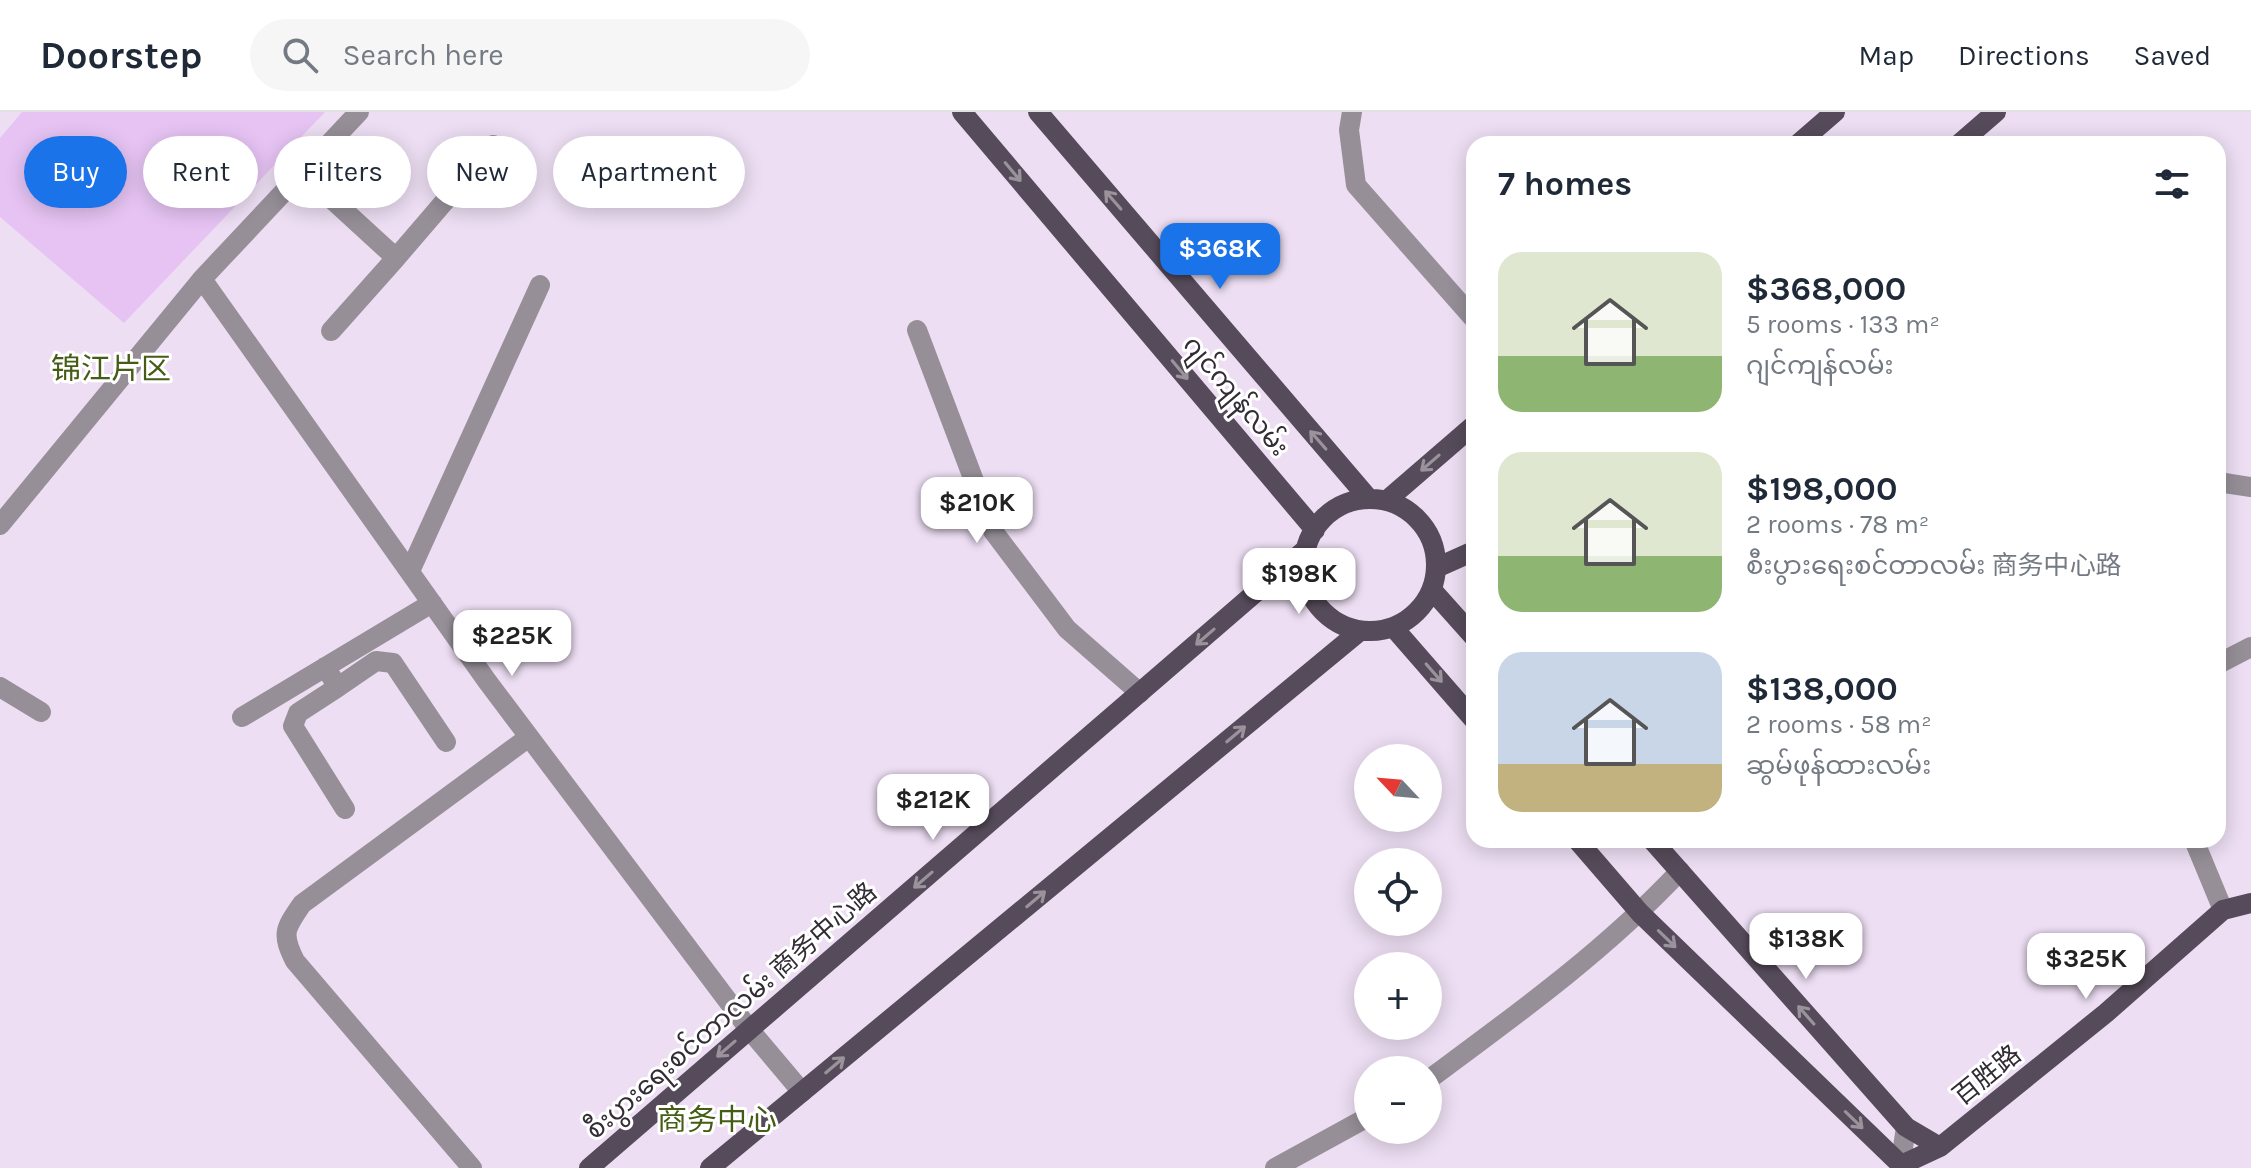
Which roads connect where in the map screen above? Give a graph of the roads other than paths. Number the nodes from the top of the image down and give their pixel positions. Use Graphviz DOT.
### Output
graph roads {
  1 [pos="359,112"];
  2 [pos="962,112"];
  3 [pos="1038,112"];
  4 [pos="1352,112"];
  5 [pos="1835,112"];
  6 [pos="1996,112"];
  7 [pos="335,136"];
  8 [pos="1807,136"];
  9 [pos="1968,136"];
  10 [pos="274,200"];
  11 [pos="341,208"];
  12 [pos="439,208"];
  13 [pos="396,258"];
  14 [pos="202,279"];
  15 [pos="540,285"];
  16 [pos="1466,310"];
  17 [pos="917,330"];
  18 [pos="331,331"];
  19 [pos="1466,431"];
  20 [pos="2226,483"];
  21 [pos="2251,487"];
  22 [pos="1378,500"];
  23 [pos="0,525"];
  24 [pos="1315,530"];
  25 [pos="1306,549"];
  26 [pos="1466,555"];
  27 [pos="1436,568"];
  28 [pos="410,571"];
  29 [pos="1432,590"];
  30 [pos="432,603"];
  31 [pos="1393,627"];
  32 [pos="1466,628"];
  33 [pos="1360,631"];
  34 [pos="2251,647"];
  35 [pos="2226,660"];
  36 [pos="325,667"];
  37 [pos="0,687"];
  38 [pos="338,687"];
  39 [pos="1140,693"];
  40 [pos="1466,711"];
  41 [pos="41,712"];
  42 [pos="242,717"];
  43 [pos="529,737"];
  44 [pos="446,742"];
  45 [pos="345,809"];
  46 [pos="1584,848"];
  47 [pos="1659,848"];
  48 [pos="2197,848"];
  49 [pos="1680,871"];
  50 [pos="2251,903"];
  51 [pos="2223,910"];
  52 [pos="1640,913"];
  53 [pos="749,1029"];
  54 [pos="1442,1070"];
  55 [pos="802,1092"];
  56 [pos="1354,1125"];
  57 [pos="1906,1127"];
  58 [pos="1940,1147"];
  59 [pos="1900,1166"];
  60 [pos="472,1168"];
  61 [pos="589,1168"];
  62 [pos="710,1168"];
  63 [pos="1275,1168"];
  1 -- 7 [label="street"];
  2 -- 24 [label="main road, ဂျင်ကျန်လမ်း, one-way"];
  22 -- 3 [label="main road, ဂျင်ကျန်လမ်း, one-way"];
  4 -- 16 [label="street"];
  5 -- 8 [label="main road"];
  6 -- 9 [label="main road"];
  10 -- 14 [label="street"];
  11 -- 13 [label="street"];
  12 -- 13 [label="street"];
  13 -- 18 [label="street"];
  14 -- 23 [label="street"];
  14 -- 28 [label="street"];
  15 -- 28 [label="street"];
  17 -- 39 [label="street"];
  19 -- 22 [label="main road, one-way"];
  20 -- 21 [label="street"];
  22 -- 24 [label="main road"];
  22 -- 27 [label="main road"];
  24 -- 25 [label="main road"];
  25 -- 33 [label="main road"];
  25 -- 39 [label="main road, စီးပွားရေးစင်တာလမ်း 商务中心路, one-way"];
  26 -- 27 [label="main road"];
  27 -- 29 [label="main road"];
  28 -- 30 [label="street"];
  29 -- 31 [label="main road"];
  29 -- 32 [label="main road"];
  30 -- 36 [label="street"];
  30 -- 43 [label="street"];
  31 -- 33 [label="main road"];
  31 -- 40 [label="main road, one-way"];
  55 -- 33 [label="main road, one-way"];
  34 -- 35 [label="street"];
  36 -- 38 [label="street"];
  36 -- 42 [label="street"];
  37 -- 41 [label="street"];
  38 -- 44 [label="street"];
  38 -- 45 [label="street"];
  39 -- 53 [label="main road, စီးပွားရေးစင်တာလမ်း 商务中心路, one-way"];
  43 -- 53 [label="street"];
  43 -- 60 [label="street"];
  46 -- 52 [label="main road"];
  47 -- 49 [label="main road"];
  48 -- 51 [label="street"];
  49 -- 52 [label="street"];
  57 -- 49 [label="main road, one-way"];
  50 -- 51 [label="main road, 百胜路"];
  51 -- 58 [label="main road, 百胜路"];
  52 -- 54 [label="street"];
  52 -- 59 [label="main road, one-way"];
  53 -- 55 [label="street"];
  53 -- 61 [label="main road, စီးပွားရေးစင်တာလမ်း 商务中心路, one-way"];
  55 -- 62 [label="main road"];
  56 -- 63 [label="street"];
  57 -- 58 [label="main road"];
  57 -- 59 [label="street"];
  58 -- 59 [label="main road, 百胜路"];
}
